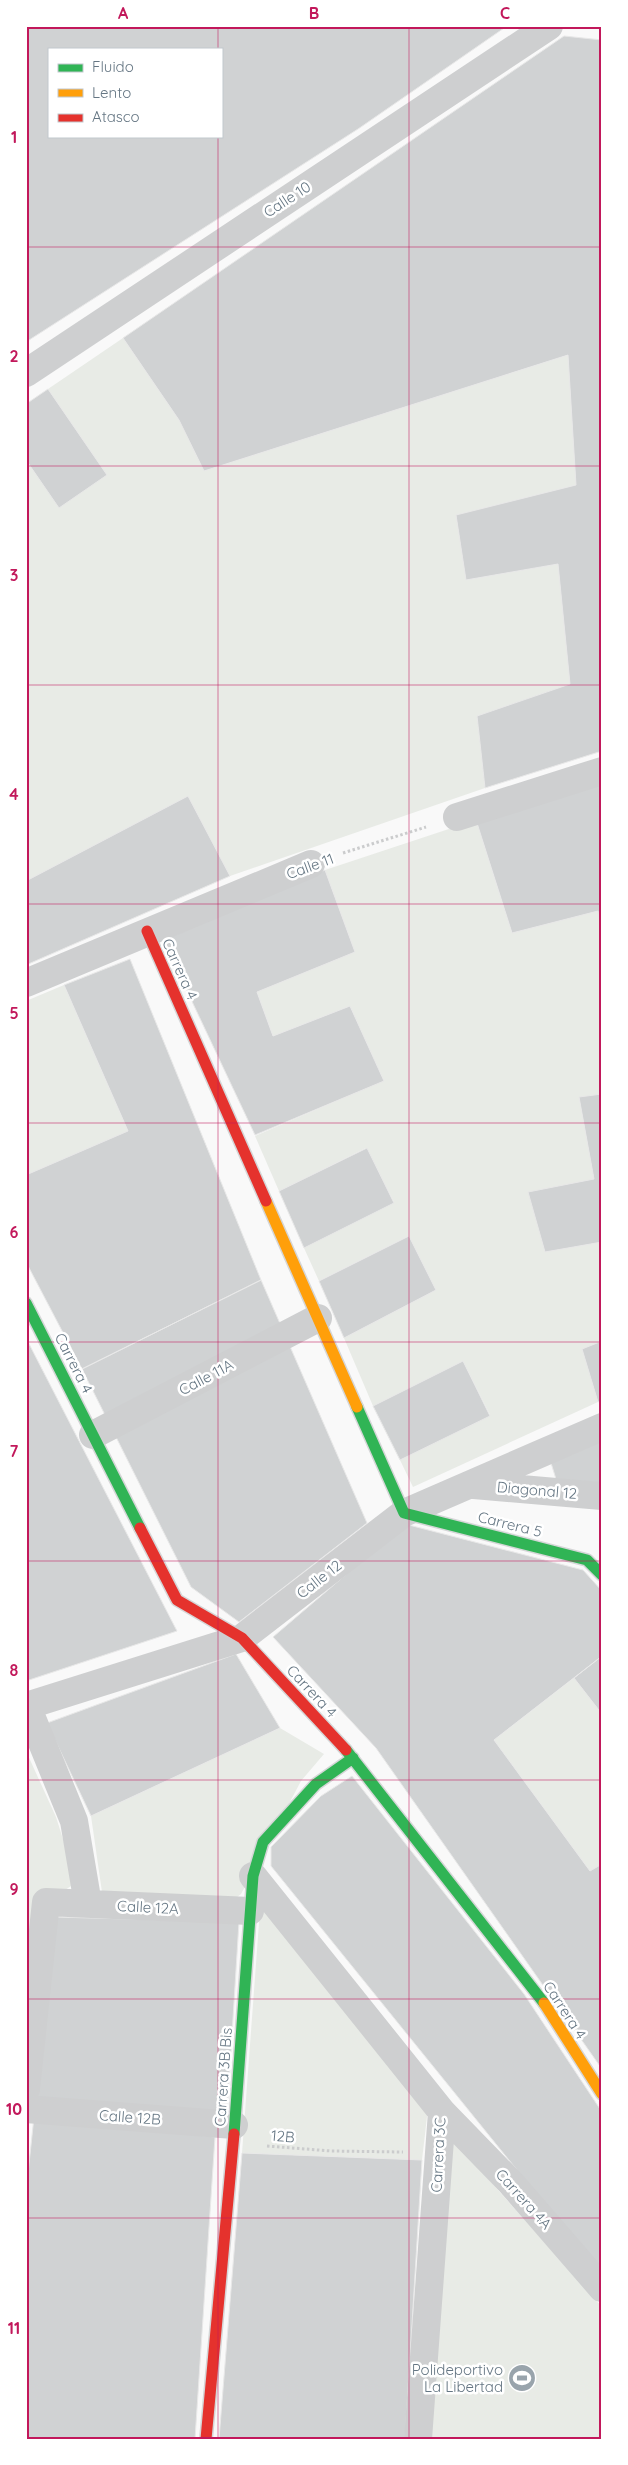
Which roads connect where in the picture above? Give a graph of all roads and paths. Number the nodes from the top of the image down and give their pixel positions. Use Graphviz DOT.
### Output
graph roads {
  1 [pos="549,26"];
  2 [pos="26,373"];
  3 [pos="602,771"];
  4 [pos="457,817"];
  5 [pos="311,864"];
  6 [pos="147,931"];
  7 [pos="26,983"];
  8 [pos="26,1303"];
  9 [pos="318,1318"];
  10 [pos="602,1428"];
  11 [pos="93,1435"];
  12 [pos="471,1485"];
  13 [pos="602,1496"];
  14 [pos="404,1513"];
  15 [pos="602,1575"];
  16 [pos="242,1638"];
  17 [pos="26,1706"];
  18 [pos="353,1758"];
  19 [pos="253,1876"];
  20 [pos="88,1904"];
  21 [pos="250,1912"];
  22 [pos="26,2088"];
  23 [pos="602,2094"];
  24 [pos="26,2109"];
  25 [pos="442,2112"];
  26 [pos="233,2134"];
  27 [pos="439,2153"];
  28 [pos="602,2288"];
  29 [pos="206,2439"];
  30 [pos="418,2439"];
  1 -- 2 [label="street, Calle 10"];
  3 -- 4 [label="street"];
  4 -- 5 [label="path, Calle 11"];
  5 -- 6 [label="street, Calle 11"];
  6 -- 7 [label="street, Calle 11"];
  6 -- 9 [label="street, Carrera 4"];
  8 -- 11 [label="street, Carrera 4"];
  9 -- 11 [label="street, Calle 11A"];
  9 -- 14 [label="street, Carrera 4"];
  10 -- 12 [label="street, Calle 12"];
  11 -- 16 [label="street, Carrera 4"];
  12 -- 13 [label="street, Diagonal 12"];
  12 -- 14 [label="street, Calle 12"];
  14 -- 15 [label="street, Carrera 5"];
  14 -- 16 [label="street, Calle 12"];
  16 -- 17 [label="street, Calle 12"];
  16 -- 18 [label="street, Carrera 4"];
  17 -- 20 [label="street"];
  18 -- 19 [label="street, Carrera 3B Bis"];
  18 -- 23 [label="street, Carrera 4"];
  19 -- 21 [label="street, Carrera 3B Bis"];
  19 -- 25 [label="street, Carrera 3C"];
  20 -- 21 [label="street, Calle 12A"];
  20 -- 22 [label="street, Calle 12A"];
  21 -- 26 [label="street, Carrera 3B Bis"];
  24 -- 26 [label="street, Calle 12B"];
  25 -- 27 [label="street, Carrera 3C"];
  25 -- 28 [label="street, Carrera 4A"];
  26 -- 27 [label="path, 12B"];
  26 -- 29 [label="street, Carrera 3B Bis"];
  27 -- 30 [label="street, Carrera 3C"];
}
